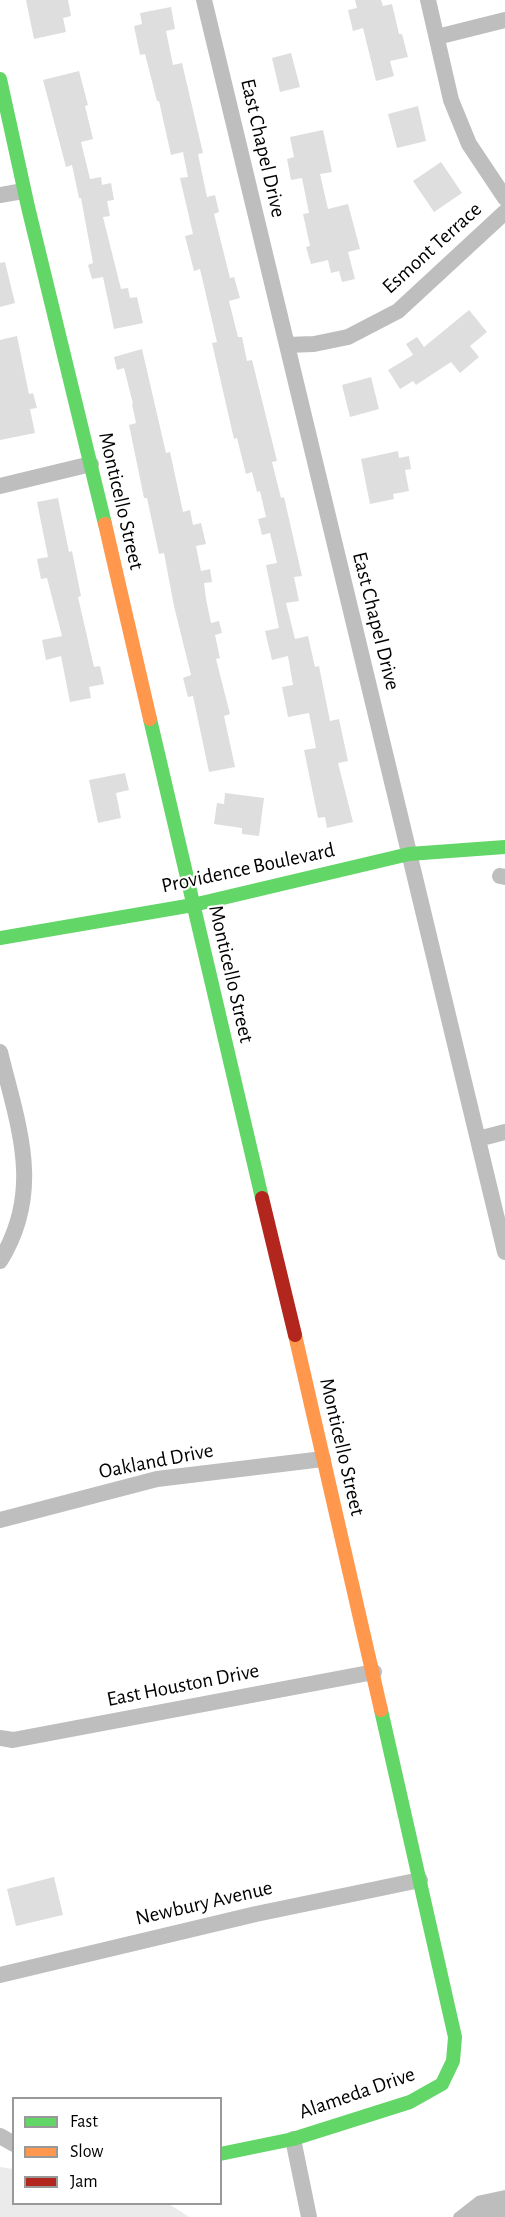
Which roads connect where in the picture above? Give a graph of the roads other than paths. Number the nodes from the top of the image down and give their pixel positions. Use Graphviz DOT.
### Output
graph roads {
  1 [pos="204,0"];
  2 [pos="428,0"];
  3 [pos="505,20"];
  4 [pos="437,37"];
  5 [pos="0,79"];
  6 [pos="23,191"];
  7 [pos="0,195"];
  8 [pos="505,198"];
  9 [pos="505,212"];
  10 [pos="287,345"];
  11 [pos="91,464"];
  12 [pos="0,486"];
  13 [pos="505,847"];
  14 [pos="409,854"];
  15 [pos="193,905"];
  16 [pos="0,938"];
  17 [pos="0,1052"];
  18 [pos="505,1132"];
  19 [pos="478,1139"];
  20 [pos="505,1252"];
  21 [pos="0,1261"];
  22 [pos="323,1459"];
  23 [pos="0,1520"];
  24 [pos="374,1672"];
  25 [pos="0,1737"];
  26 [pos="420,1880"];
  27 [pos="0,1975"];
  28 [pos="293,2139"];
  29 [pos="222,2154"];
  30 [pos="309,2217"];
  1 -- 10 [label="street, East Chapel Drive"];
  2 -- 4 [label="street"];
  3 -- 4 [label="street"];
  4 -- 8 [label="street"];
  5 -- 6 [label="street, Monticello Street"];
  6 -- 7 [label="street"];
  6 -- 11 [label="street, Monticello Street"];
  9 -- 10 [label="street, Esmont Terrace"];
  10 -- 14 [label="street, East Chapel Drive"];
  11 -- 12 [label="street"];
  11 -- 15 [label="street, Monticello Street"];
  13 -- 14 [label="street, Providence Boulevard"];
  14 -- 15 [label="street, Providence Boulevard"];
  14 -- 19 [label="street, East Chapel Drive"];
  15 -- 16 [label="street, Providence Boulevard"];
  15 -- 22 [label="street, Monticello Street"];
  17 -- 21 [label="street"];
  18 -- 19 [label="street"];
  19 -- 20 [label="street, East Chapel Drive"];
  22 -- 23 [label="street, Oakland Drive"];
  22 -- 24 [label="street, Monticello Street"];
  24 -- 25 [label="street, East Houston Drive"];
  24 -- 26 [label="street, Monticello Street"];
  26 -- 27 [label="street, Newbury Avenue"];
  26 -- 28 [label="street, Alameda Drive"];
  28 -- 29 [label="street, Alameda Drive"];
  28 -- 30 [label="street"];
}
